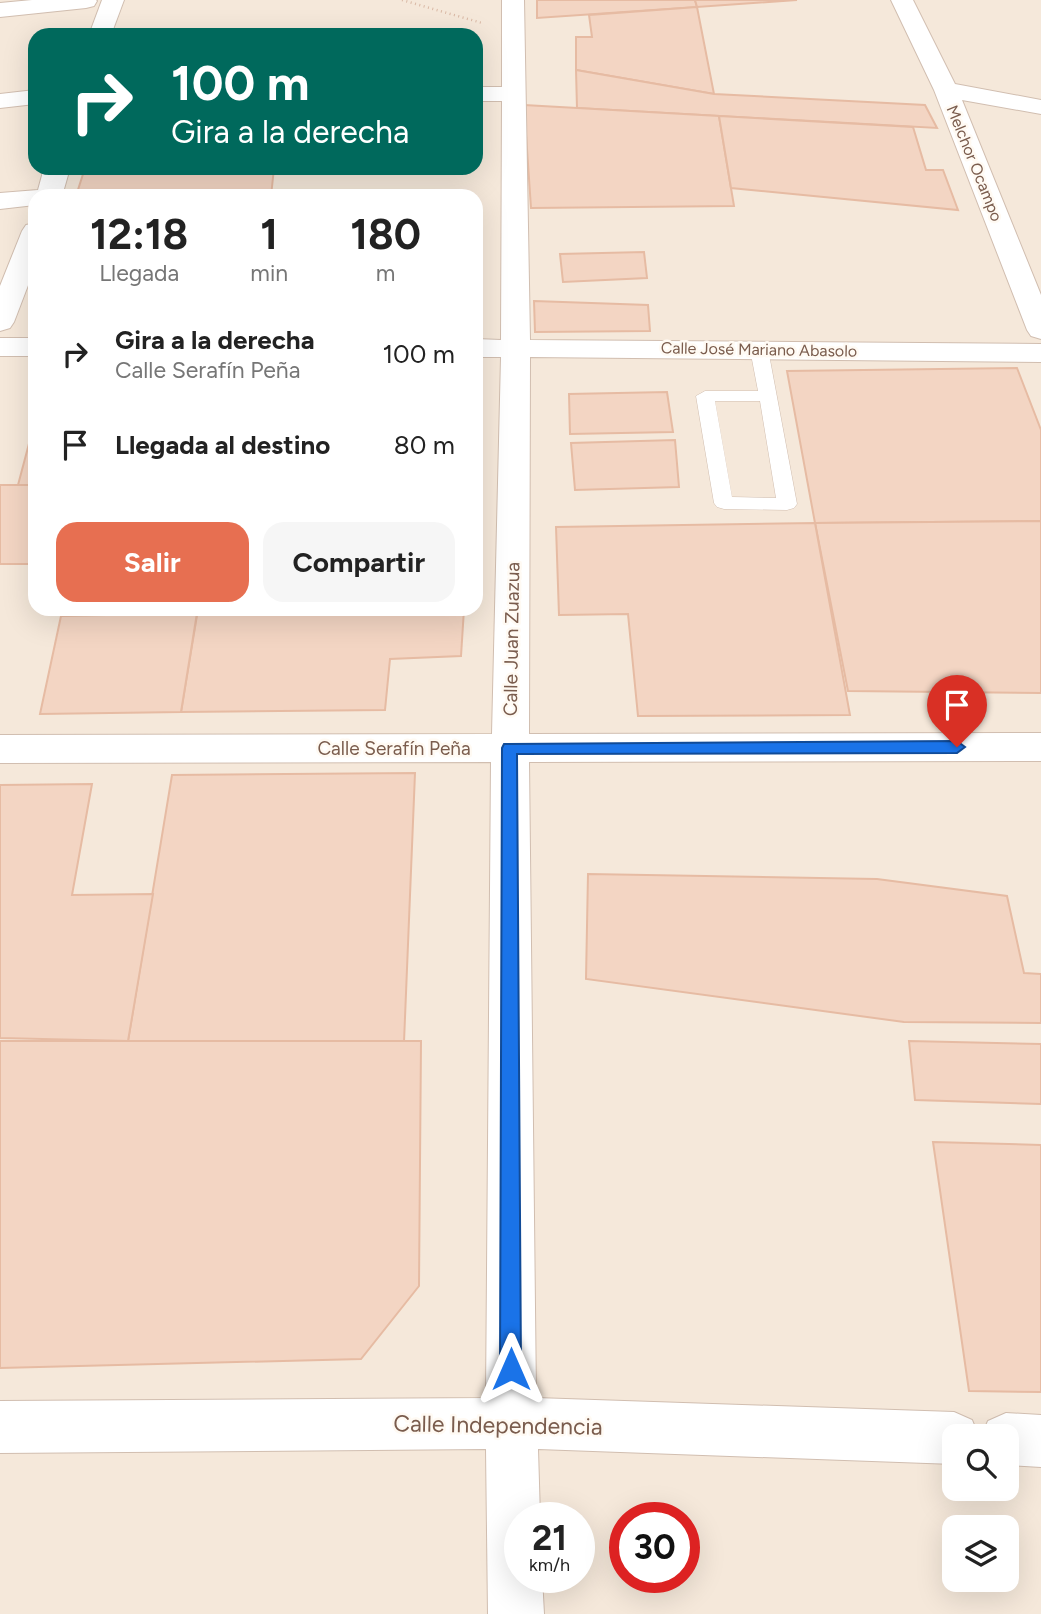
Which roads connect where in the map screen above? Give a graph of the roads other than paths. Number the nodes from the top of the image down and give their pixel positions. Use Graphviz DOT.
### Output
graph roads {
  1 [pos="902,0"];
  2 [pos="84,1"];
  3 [pos="110,7"];
  4 [pos="0,10"];
  5 [pos="514,16"];
  6 [pos="102,28"];
  7 [pos="946,90"];
  8 [pos="483,94"];
  9 [pos="515,94"];
  10 [pos="28,98"];
  11 [pos="0,101"];
  12 [pos="1041,107"];
  13 [pos="28,198"];
  14 [pos="0,201"];
  15 [pos="28,249"];
  16 [pos="0,322"];
  17 [pos="1041,330"];
  18 [pos="0,347"];
  19 [pos="28,347"];
  20 [pos="483,348"];
  21 [pos="516,348"];
  22 [pos="760,349"];
  23 [pos="1041,353"];
  24 [pos="768,396"];
  25 [pos="1041,747"];
  26 [pos="510,748"];
  27 [pos="0,750"];
  28 [pos="511,1423"];
  29 [pos="0,1427"];
  30 [pos="942,1438"];
  31 [pos="1019,1440"];
  32 [pos="1041,1441"];
  33 [pos="516,1614"];
  1 -- 7 [label="street, Melchor Ocampo"];
  2 -- 3 [label="street"];
  2 -- 4 [label="street"];
  3 -- 6 [label="street"];
  5 -- 9 [label="street, Calle Juan Zuazua"];
  7 -- 12 [label="street"];
  7 -- 17 [label="street, Melchor Ocampo"];
  8 -- 9 [label="street"];
  9 -- 21 [label="street, Calle Juan Zuazua"];
  10 -- 11 [label="street"];
  13 -- 14 [label="street"];
  15 -- 16 [label="street"];
  18 -- 19 [label="street"];
  20 -- 21 [label="street, Calle José Mariano Abasolo"];
  21 -- 22 [label="street, Calle José Mariano Abasolo"];
  21 -- 26 [label="street, Calle Juan Zuazua"];
  22 -- 23 [label="street, Calle José Mariano Abasolo"];
  22 -- 24 [label="lane"];
  24 -- 24 [label="lane"];
  25 -- 26 [label="street, Calle Serafín Peña"];
  26 -- 27 [label="street, Calle Serafín Peña"];
  26 -- 28 [label="street, Calle Juan Zuazua"];
  28 -- 29 [label="street, Calle Independencia"];
  28 -- 30 [label="street, Calle Independencia"];
  28 -- 33 [label="street, Calle Juan Zuazua"];
  31 -- 32 [label="street"];
}
